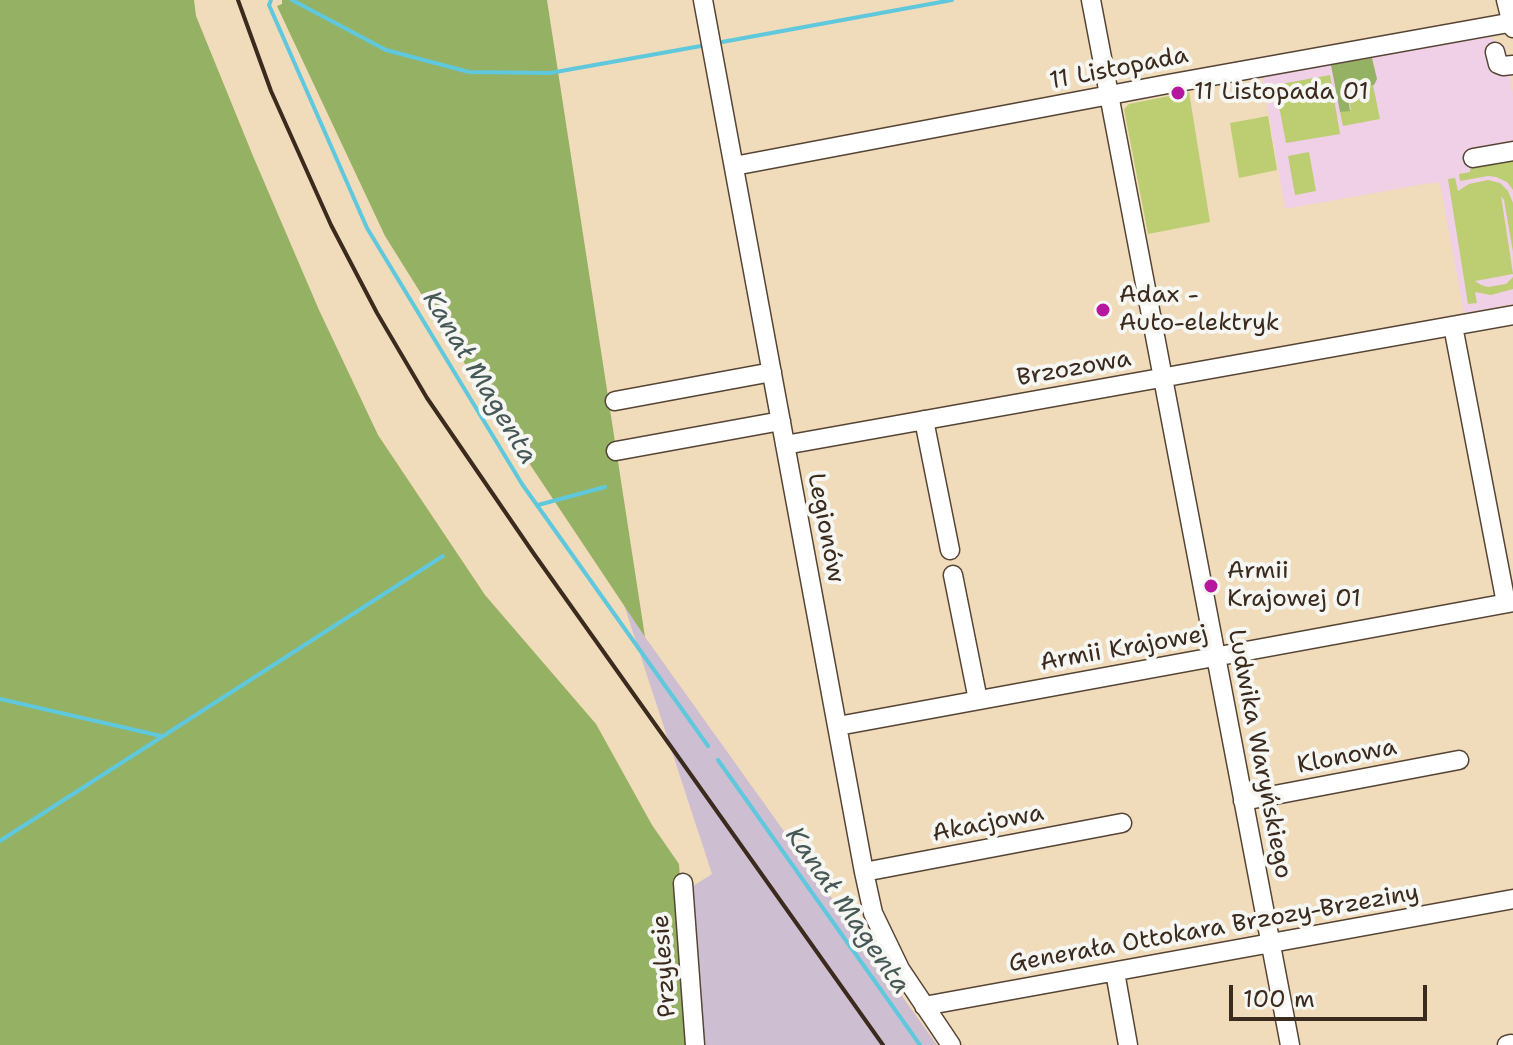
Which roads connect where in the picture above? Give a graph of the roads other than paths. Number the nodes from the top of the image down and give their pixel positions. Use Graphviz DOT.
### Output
graph roads {
  1 [pos="703,0"];
  2 [pos="1091,0"];
  3 [pos="1506,0"];
  4 [pos="1512,24"];
  5 [pos="1495,52"];
  6 [pos="1513,65"];
  7 [pos="1110,95"];
  8 [pos="1513,151"];
  9 [pos="1473,158"];
  10 [pos="734,166"];
  11 [pos="1513,315"];
  12 [pos="1453,326"];
  13 [pos="772,372"];
  14 [pos="1163,377"];
  15 [pos="615,401"];
  16 [pos="924,420"];
  17 [pos="781,421"];
  18 [pos="785,445"];
  19 [pos="616,451"];
  20 [pos="950,550"];
  21 [pos="953,575"];
  22 [pos="1510,603"];
  23 [pos="1216,657"];
  24 [pos="978,700"];
  25 [pos="838,726"];
  26 [pos="1459,760"];
  27 [pos="1243,801"];
  28 [pos="1122,823"];
  29 [pos="864,872"];
  30 [pos="683,883"];
  31 [pos="1513,899"];
  32 [pos="1270,942"];
  33 [pos="1115,972"];
  34 [pos="924,1006"];
  35 [pos="695,1045"];
  36 [pos="951,1045"];
  37 [pos="1128,1045"];
  38 [pos="1290,1045"];
  1 -- 10 [label="street, Legionów"];
  2 -- 7 [label="street, Ludwika Waryńskiego"];
  3 -- 4 [label="street"];
  4 -- 7 [label="street, 11 Listopada"];
  5 -- 6 [label="street"];
  7 -- 10 [label="street, 11 Listopada"];
  7 -- 14 [label="street, Ludwika Waryńskiego"];
  8 -- 9 [label="street"];
  10 -- 13 [label="street, Legionów"];
  11 -- 12 [label="street, Brzozowa"];
  12 -- 14 [label="street, Brzozowa"];
  12 -- 22 [label="street"];
  13 -- 15 [label="street"];
  13 -- 17 [label="street, Legionów"];
  14 -- 16 [label="street, Brzozowa"];
  14 -- 23 [label="street, Ludwika Waryńskiego"];
  16 -- 18 [label="street, Brzozowa"];
  16 -- 20 [label="street"];
  17 -- 18 [label="street, Legionów"];
  17 -- 19 [label="street"];
  18 -- 25 [label="street, Legionów"];
  21 -- 24 [label="street"];
  22 -- 23 [label="street, Armii Krajowej"];
  23 -- 24 [label="street, Armii Krajowej"];
  23 -- 27 [label="street, Ludwika Waryńskiego"];
  24 -- 25 [label="street, Armii Krajowej"];
  25 -- 29 [label="street, Legionów"];
  26 -- 27 [label="street, Klonowa"];
  27 -- 32 [label="street, Ludwika Waryńskiego"];
  28 -- 29 [label="street, Akacjowa"];
  29 -- 34 [label="street, Legionów"];
  30 -- 35 [label="street, Przylesie"];
  31 -- 32 [label="street, Generała Ottokara Brzozy-Brzeziny"];
  32 -- 33 [label="street, Generała Ottokara Brzozy-Brzeziny"];
  32 -- 38 [label="street, Ludwika Waryńskiego"];
  33 -- 34 [label="street, Generała Ottokara Brzozy-Brzeziny"];
  33 -- 37 [label="street"];
  34 -- 36 [label="street, Legionów"];
}
